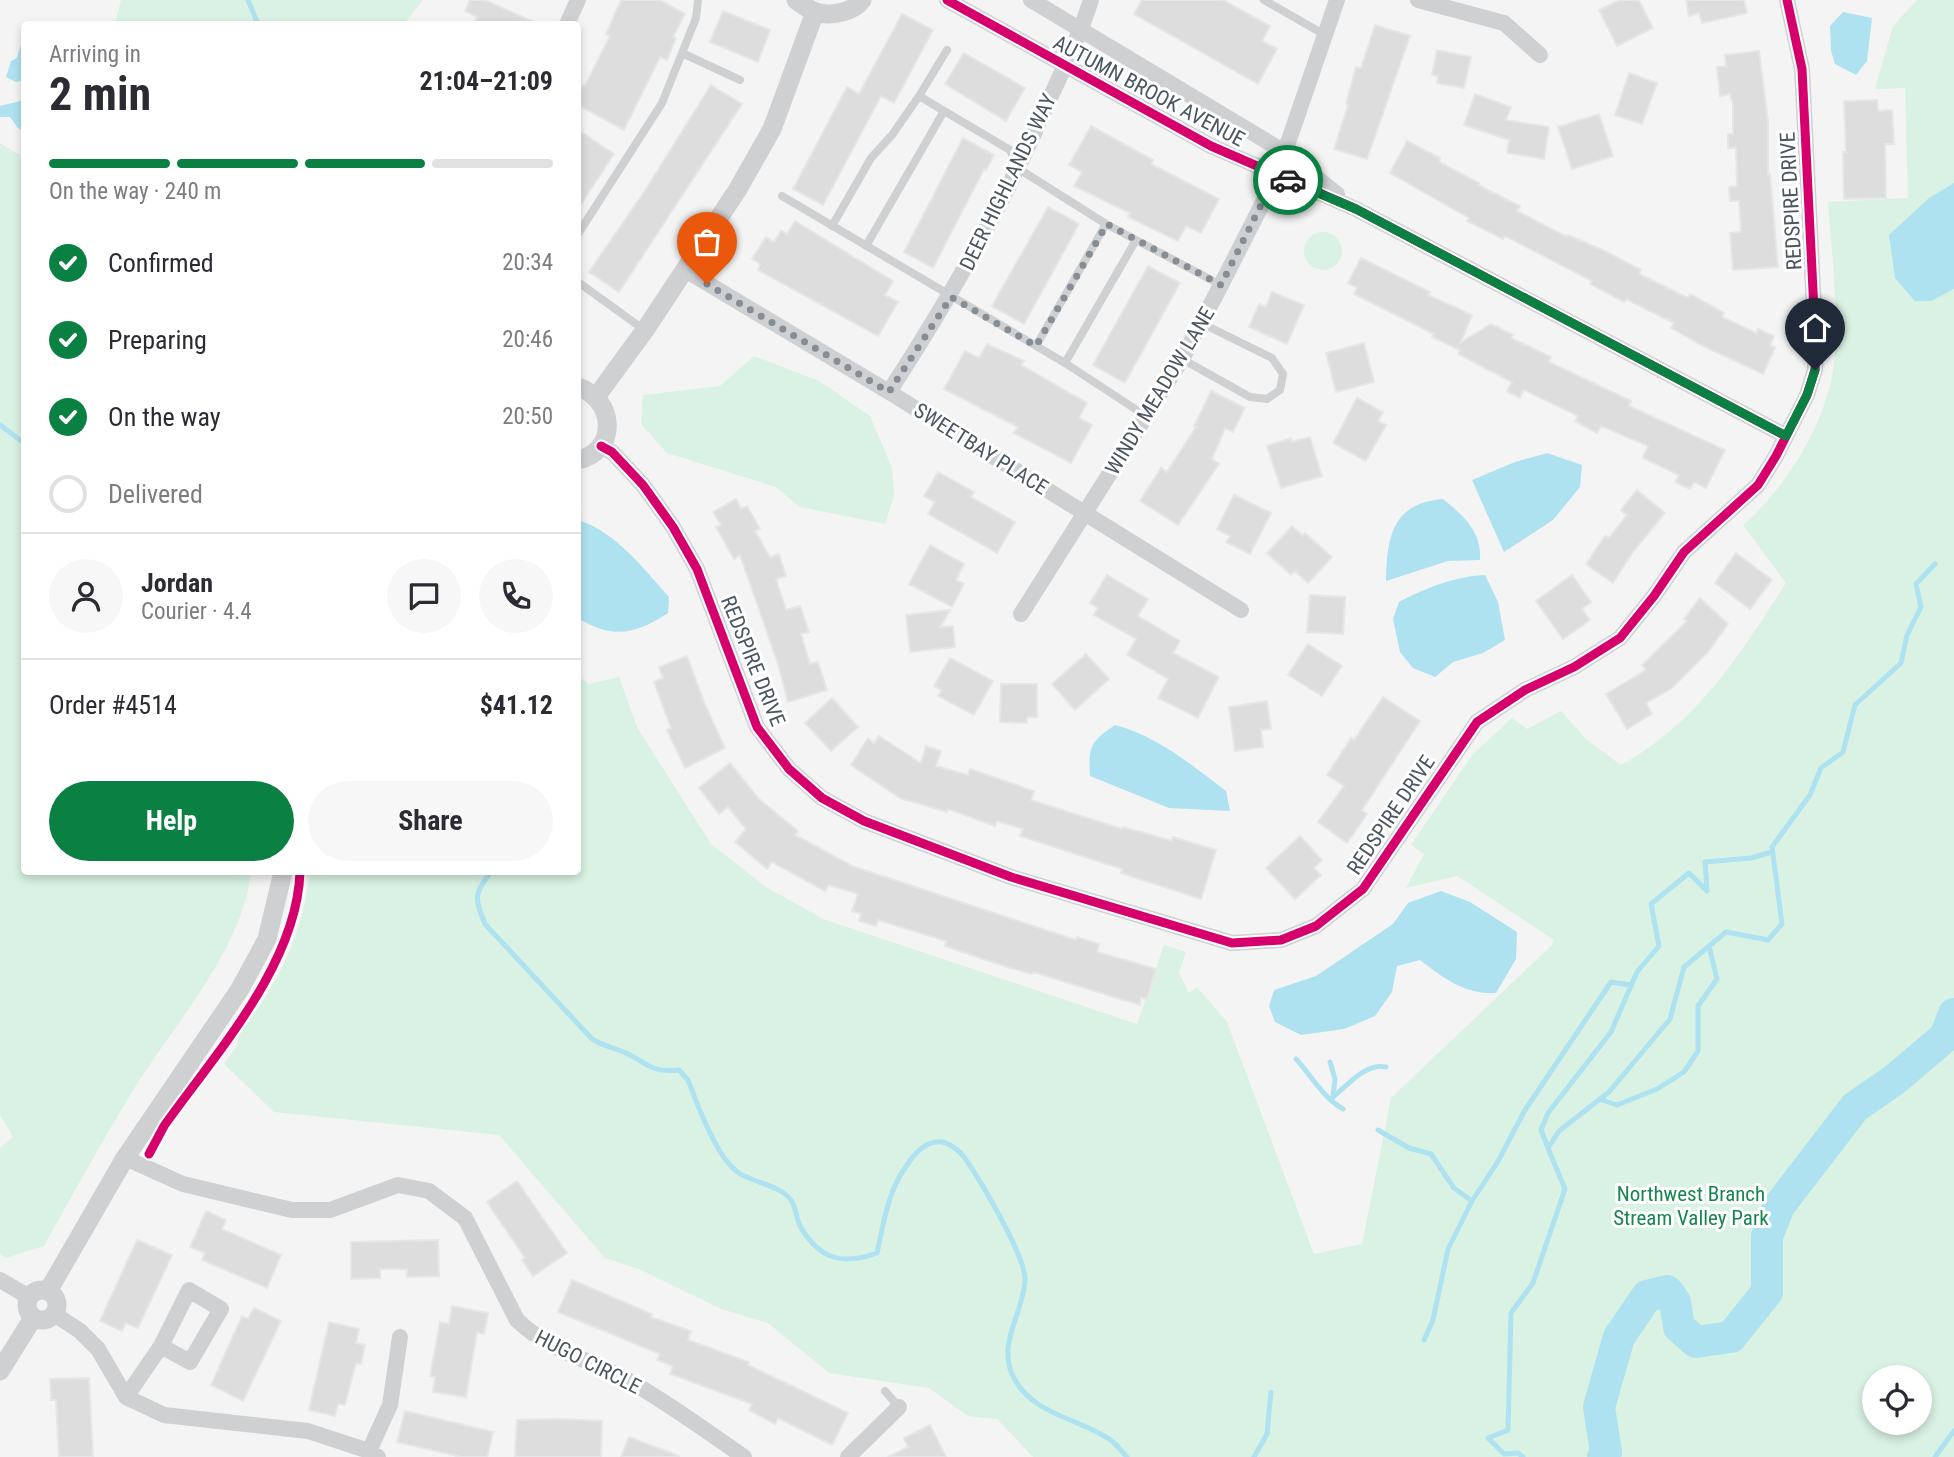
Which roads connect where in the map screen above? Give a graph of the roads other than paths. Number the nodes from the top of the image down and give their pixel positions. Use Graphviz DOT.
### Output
graph roads {
  1 [pos="578,0"];
  2 [pos="698,0"];
  3 [pos="796,0"];
  4 [pos="862,0"];
  5 [pos="947,0"];
  6 [pos="1031,0"];
  7 [pos="1091,0"];
  8 [pos="1264,0"];
  9 [pos="1337,0"];
  10 [pos="1418,0"];
  11 [pos="1787,0"];
  12 [pos="816,12"];
  13 [pos="568,21"];
  14 [pos="1082,29"];
  15 [pos="1325,35"];
  16 [pos="947,50"];
  17 [pos="682,52"];
  18 [pos="1540,55"];
  19 [pos="1064,67"];
  20 [pos="740,80"];
  21 [pos="919,96"];
  22 [pos="944,111"];
  23 [pos="1283,152"];
  24 [pos="1019,169"];
  25 [pos="1276,175"];
  26 [pos="782,196"];
  27 [pos="1356,209"];
  28 [pos="1107,224"];
  29 [pos="832,226"];
  30 [pos="581,229"];
  31 [pos="1136,240"];
  32 [pos="866,246"];
  33 [pos="685,270"];
  34 [pos="581,284"];
  35 [pos="1221,285"];
  36 [pos="951,297"];
  37 [pos="1201,323"];
  38 [pos="645,330"];
  39 [pos="1036,346"];
  40 [pos="1182,359"];
  41 [pos="1065,363"];
  42 [pos="581,389"];
  43 [pos="889,392"];
  44 [pos="596,397"];
  45 [pos="1146,416"];
  46 [pos="1786,436"];
  47 [pos="601,446"];
  48 [pos="581,459"];
  49 [pos="1086,514"];
  50 [pos="1241,610"];
  51 [pos="1021,614"];
  52 [pos="282,875"];
  53 [pos="125,1158"];
  54 [pos="0,1280"];
  55 [pos="48,1292"];
  56 [pos="29,1297"];
  57 [pos="54,1314"];
  58 [pos="33,1318"];
  59 [pos="400,1337"];
  60 [pos="161,1346"];
  61 [pos="0,1371"];
  62 [pos="885,1391"];
  63 [pos="126,1397"];
  64 [pos="899,1407"];
  65 [pos="374,1454"];
  66 [pos="744,1457"];
  67 [pos="848,1457"];
  1 -- 13 [label="street"];
  2 -- 17 [label="lane"];
  3 -- 12 [label="street"];
  4 -- 12 [label="street"];
  5 -- 19 [label="street, AUTUMN BROOK AVENUE"];
  6 -- 14 [label="street, AUTUMN BROOK AVENUE"];
  7 -- 14 [label="street, DEER HIGHLANDS WAY"];
  8 -- 15 [label="lane"];
  9 -- 15 [label="street, WINDY MEADOW LANE"];
  10 -- 18 [label="street"];
  11 -- 46 [label="street, REDSPIRE DRIVE"];
  12 -- 33 [label="street"];
  14 -- 19 [label="street, DEER HIGHLANDS WAY"];
  14 -- 23 [label="street, AUTUMN BROOK AVENUE"];
  15 -- 23 [label="street, WINDY MEADOW LANE"];
  16 -- 21 [label="lane"];
  17 -- 20 [label="lane"];
  17 -- 30 [label="lane"];
  19 -- 24 [label="street, DEER HIGHLANDS WAY"];
  19 -- 25 [label="street, AUTUMN BROOK AVENUE"];
  21 -- 22 [label="lane"];
  21 -- 29 [label="lane"];
  22 -- 24 [label="lane"];
  22 -- 32 [label="lane"];
  23 -- 25 [label="street, WINDY MEADOW LANE"];
  23 -- 27 [label="street, AUTUMN BROOK AVENUE"];
  24 -- 28 [label="lane"];
  24 -- 36 [label="street, DEER HIGHLANDS WAY"];
  25 -- 27 [label="street, AUTUMN BROOK AVENUE"];
  25 -- 35 [label="street, WINDY MEADOW LANE"];
  26 -- 29 [label="lane"];
  27 -- 46 [label="street, AUTUMN BROOK AVENUE"];
  28 -- 31 [label="lane"];
  28 -- 39 [label="lane"];
  29 -- 32 [label="lane"];
  31 -- 35 [label="lane"];
  31 -- 41 [label="lane"];
  32 -- 36 [label="lane"];
  33 -- 38 [label="street"];
  33 -- 43 [label="street, SWEETBAY PLACE"];
  34 -- 38 [label="lane"];
  35 -- 37 [label="street, WINDY MEADOW LANE"];
  36 -- 39 [label="lane"];
  36 -- 43 [label="street, DEER HIGHLANDS WAY"];
  37 -- 40 [label="street, WINDY MEADOW LANE"];
  37 -- 40 [label="lane"];
  38 -- 44 [label="street"];
  39 -- 41 [label="lane"];
  40 -- 45 [label="street, WINDY MEADOW LANE"];
  41 -- 45 [label="lane"];
  42 -- 44 [label="street"];
  43 -- 49 [label="street, SWEETBAY PLACE"];
  44 -- 47 [label="street"];
  45 -- 49 [label="street, WINDY MEADOW LANE"];
  46 -- 47 [label="street, REDSPIRE DRIVE"];
  47 -- 48 [label="street"];
  49 -- 50 [label="street, SWEETBAY PLACE"];
  49 -- 51 [label="street, WINDY MEADOW LANE"];
  52 -- 53 [label="street"];
  53 -- 55 [label="street"];
  53 -- 66 [label="street, HUGO CIRCLE"];
  54 -- 56 [label="street"];
  55 -- 56 [label="street"];
  55 -- 57 [label="street"];
  56 -- 58 [label="street"];
  57 -- 58 [label="street"];
  57 -- 63 [label="street"];
  58 -- 61 [label="street"];
  59 -- 65 [label="street"];
  60 -- 63 [label="street"];
  62 -- 64 [label="lane"];
  63 -- 65 [label="street"];
  64 -- 67 [label="street"];
}
